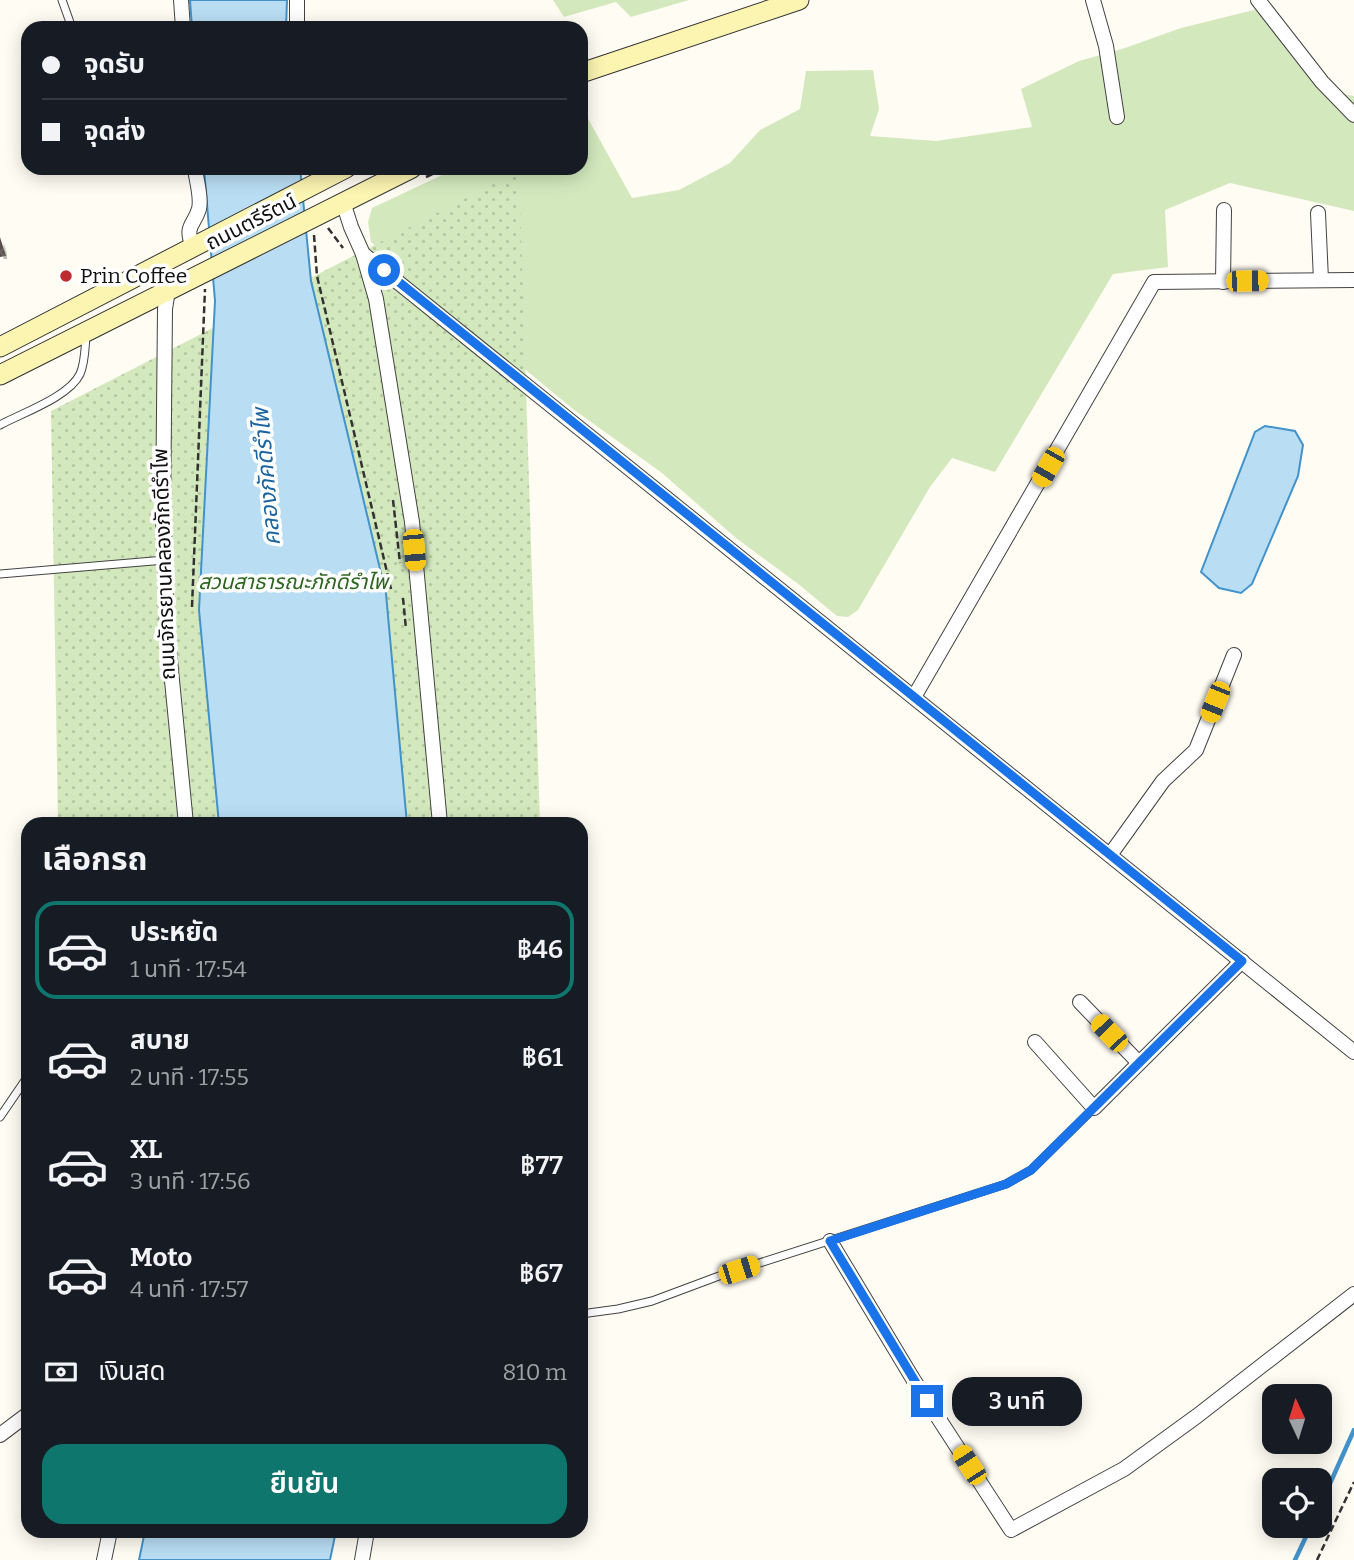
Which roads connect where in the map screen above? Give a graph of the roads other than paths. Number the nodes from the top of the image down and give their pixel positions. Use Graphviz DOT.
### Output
graph roads {
  1 [pos="62,0"];
  2 [pos="181,0"];
  3 [pos="297,0"];
  4 [pos="799,0"];
  5 [pos="1093,0"];
  6 [pos="1258,0"];
  7 [pos="70,21"];
  8 [pos="182,21"];
  9 [pos="297,21"];
  10 [pos="588,71"];
  11 [pos="1354,114"];
  12 [pos="1117,117"];
  13 [pos="196,175"];
  14 [pos="318,175"];
  15 [pos="398,175"];
  16 [pos="343,202"];
  17 [pos="1224,210"];
  18 [pos="1318,213"];
  19 [pos="193,247"];
  20 [pos="355,254"];
  21 [pos="1321,280"];
  22 [pos="1354,280"];
  23 [pos="1223,282"];
  24 [pos="168,290"];
  25 [pos="87,331"];
  26 [pos="0,347"];
  27 [pos="0,375"];
  28 [pos="0,425"];
  29 [pos="165,560"];
  30 [pos="0,574"];
  31 [pos="1234,655"];
  32 [pos="914,697"];
  33 [pos="185,817"];
  34 [pos="439,817"];
  35 [pos="1110,855"];
  36 [pos="1242,961"];
  37 [pos="1080,1002"];
  38 [pos="1035,1042"];
  39 [pos="1354,1052"];
  40 [pos="1139,1063"];
  41 [pos="21,1086"];
  42 [pos="1094,1108"];
  43 [pos="0,1117"];
  44 [pos="830,1241"];
  45 [pos="1354,1294"];
  46 [pos="588,1313"];
  47 [pos="21,1419"];
  48 [pos="0,1435"];
  49 [pos="109,1538"];
  50 [pos="366,1538"];
  51 [pos="104,1560"];
  52 [pos="362,1560"];
  1 -- 7 [label="lane"];
  2 -- 8 [label="street"];
  3 -- 9 [label="street"];
  4 -- 10 [label="main road"];
  5 -- 12 [label="street"];
  6 -- 11 [label="street"];
  13 -- 19 [label="street"];
  14 -- 19 [label="main road, ถนนตรีรัตน์"];
  15 -- 16 [label="main road, ถนนตรีรัตน์"];
  16 -- 20 [label="street"];
  16 -- 24 [label="main road, ถนนตรีรัตน์"];
  17 -- 23 [label="street"];
  18 -- 21 [label="street"];
  19 -- 26 [label="main road, ถนนตรีรัตน์"];
  20 -- 32 [label="street"];
  20 -- 34 [label="street"];
  21 -- 22 [label="street"];
  21 -- 23 [label="street"];
  23 -- 32 [label="street"];
  24 -- 25 [label="main road, ถนนตรีรัตน์"];
  24 -- 29 [label="street"];
  25 -- 27 [label="main road, ถนนตรีรัตน์"];
  25 -- 28 [label="lane"];
  29 -- 30 [label="lane"];
  29 -- 33 [label="street"];
  31 -- 35 [label="street"];
  32 -- 35 [label="street"];
  35 -- 36 [label="street"];
  36 -- 39 [label="street"];
  36 -- 40 [label="street"];
  37 -- 40 [label="street"];
  38 -- 42 [label="street"];
  40 -- 42 [label="street"];
  41 -- 43 [label="lane"];
  42 -- 44 [label="lane"];
  44 -- 45 [label="street"];
  44 -- 46 [label="lane"];
  47 -- 48 [label="street"];
  49 -- 51 [label="street"];
  50 -- 52 [label="street"];
}
